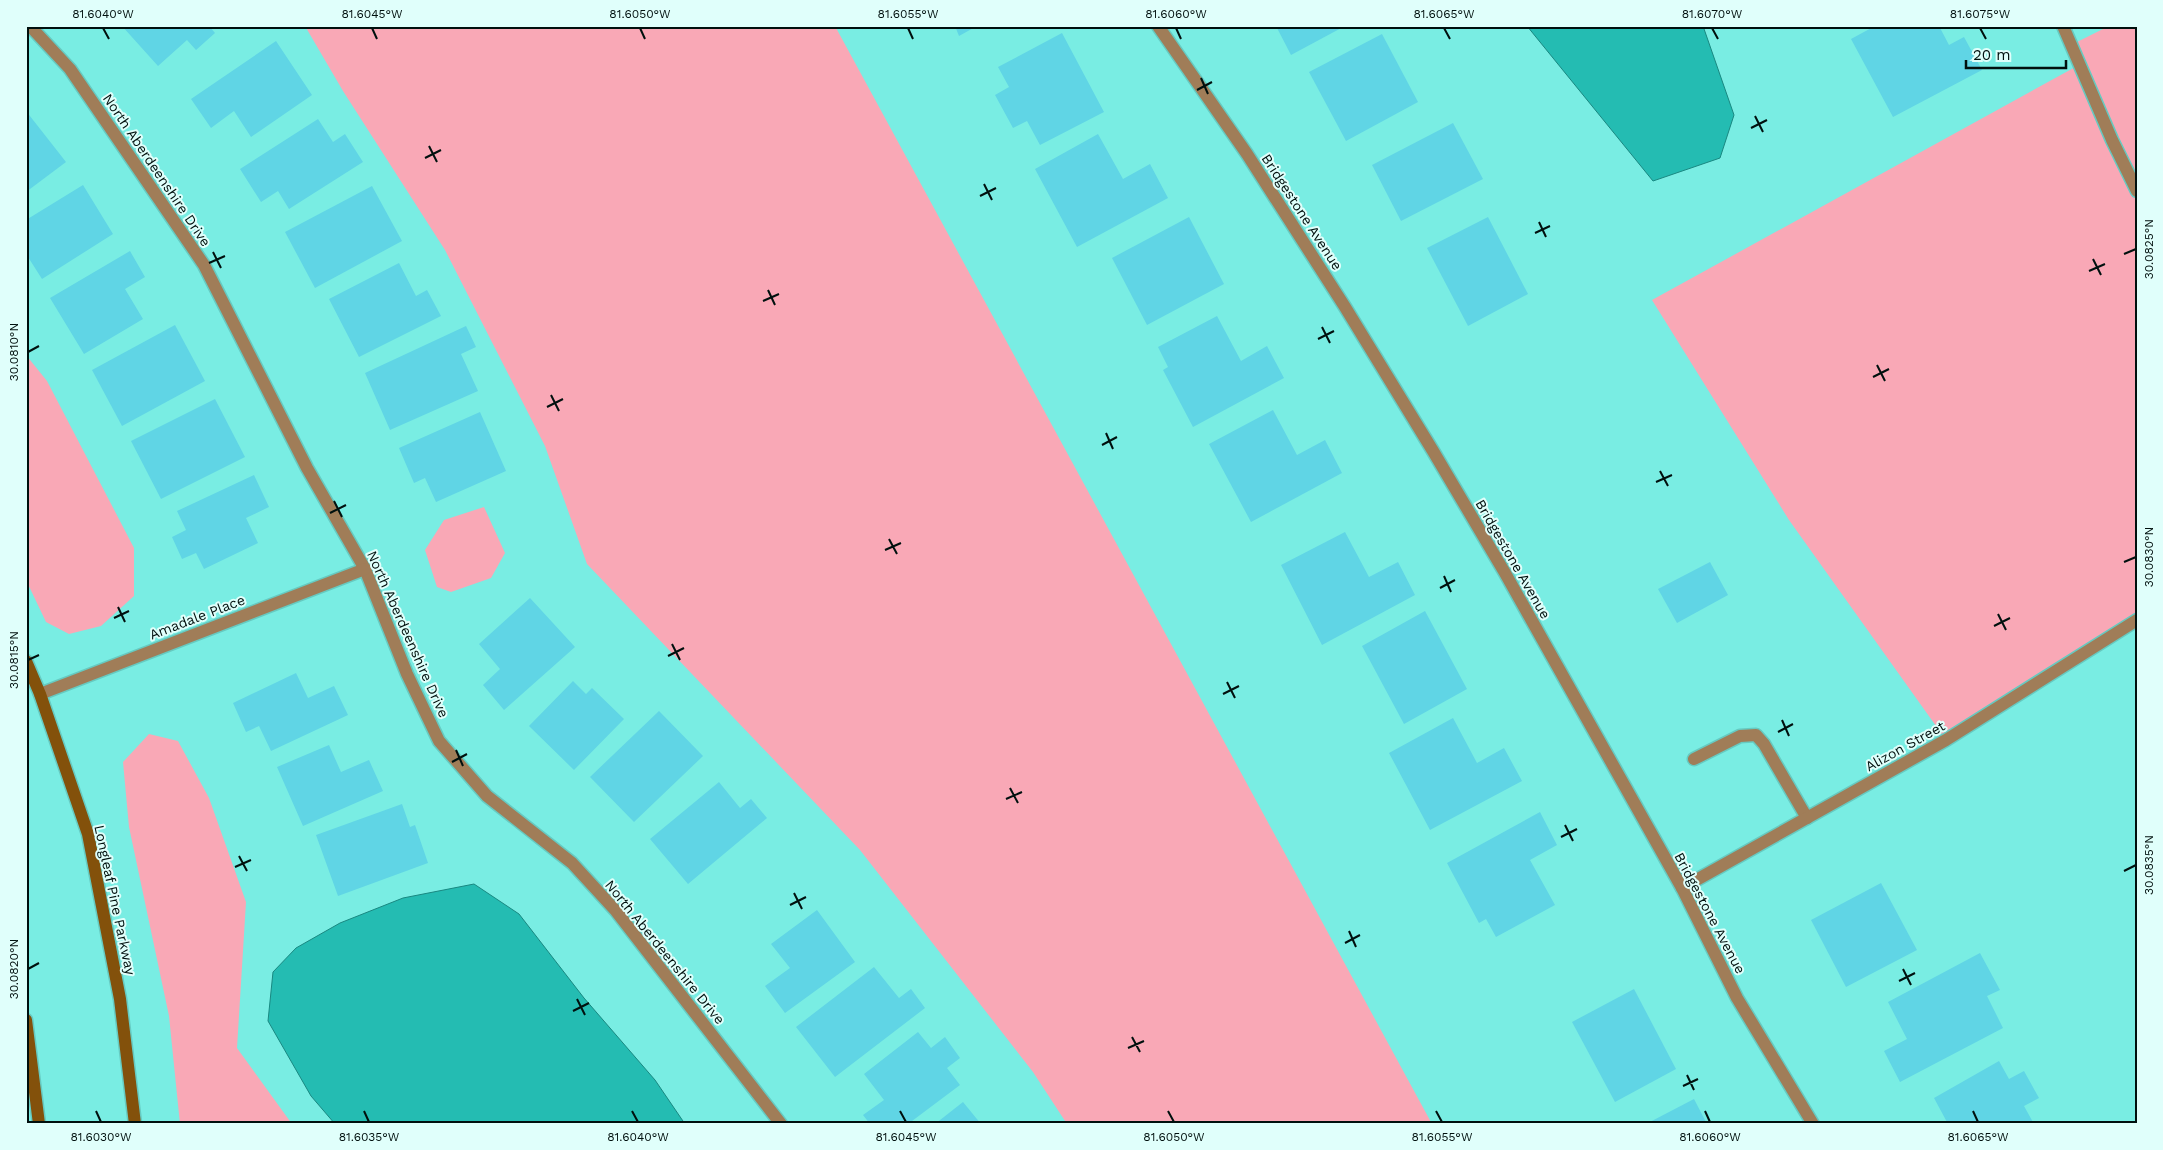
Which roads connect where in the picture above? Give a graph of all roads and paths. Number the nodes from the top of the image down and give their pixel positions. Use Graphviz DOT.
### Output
graph roads {
  1 [pos="30,26"];
  2 [pos="1158,26"];
  3 [pos="2063,26"];
  4 [pos="2137,191"];
  5 [pos="365,569"];
  6 [pos="2137,620"];
  7 [pos="26,661"];
  8 [pos="40,694"];
  9 [pos="1694,759"];
  10 [pos="1807,818"];
  11 [pos="1682,888"];
  12 [pos="26,1020"];
  13 [pos="39,1124"];
  14 [pos="136,1124"];
  15 [pos="781,1124"];
  16 [pos="1813,1124"];
  1 -- 5 [label="street, North Aberdeenshire Drive"];
  2 -- 11 [label="street, Bridgestone Avenue"];
  3 -- 4 [label="street"];
  5 -- 8 [label="street, Amadale Place"];
  5 -- 15 [label="street, North Aberdeenshire Drive"];
  6 -- 10 [label="street, Alizon Street"];
  7 -- 8 [label="main road, Longleaf Pine Parkway"];
  8 -- 14 [label="main road, Longleaf Pine Parkway"];
  9 -- 10 [label="street"];
  10 -- 11 [label="street, Alizon Street"];
  11 -- 16 [label="street, Bridgestone Avenue"];
  12 -- 13 [label="main road"];
}
